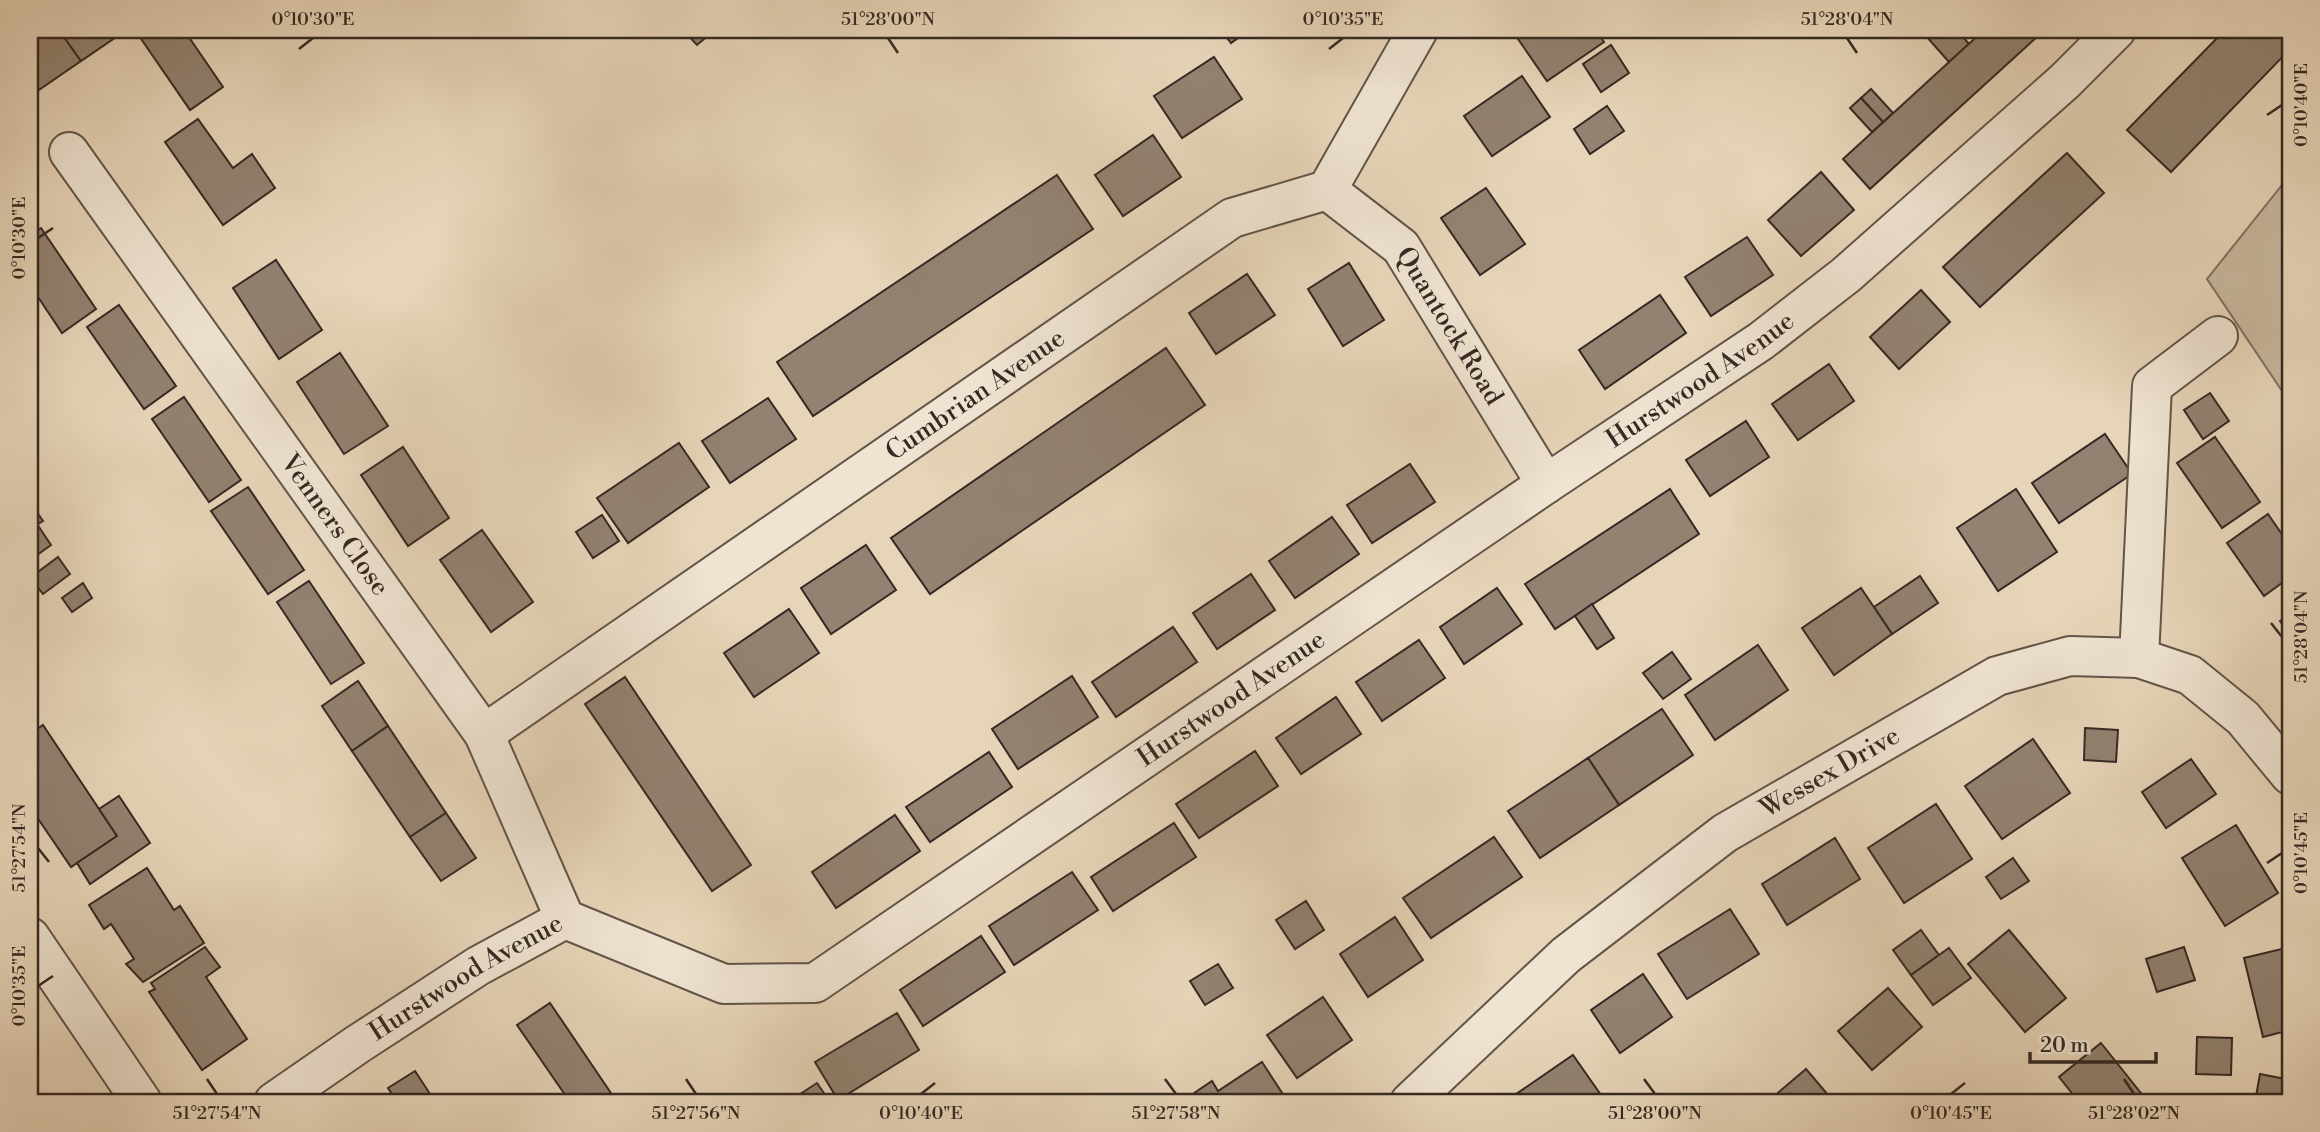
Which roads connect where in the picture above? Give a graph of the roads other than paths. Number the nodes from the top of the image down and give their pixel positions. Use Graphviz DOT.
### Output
graph roads {
  1 [pos="1418,30"];
  2 [pos="2116,30"];
  3 [pos="69,152"];
  4 [pos="1327,190"];
  5 [pos="2217,336"];
  6 [pos="1546,484"];
  7 [pos="2139,658"];
  8 [pos="484,734"];
  9 [pos="2290,775"];
  10 [pos="565,919"];
  11 [pos="30,937"];
  12 [pos="142,1102"];
  13 [pos="274,1102"];
  14 [pos="1410,1102"];
  1 -- 4 [label="street"];
  2 -- 6 [label="street, Hurstwood Avenue"];
  3 -- 8 [label="street, Venners Close"];
  4 -- 6 [label="street, Quantock Road"];
  4 -- 8 [label="street, Cumbrian Avenue"];
  5 -- 7 [label="street"];
  6 -- 10 [label="street, Hurstwood Avenue"];
  7 -- 9 [label="street, Wessex Drive"];
  7 -- 14 [label="street, Wessex Drive"];
  8 -- 10 [label="street, Venners Close"];
  10 -- 13 [label="street, Hurstwood Avenue"];
  11 -- 12 [label="street"];
}
